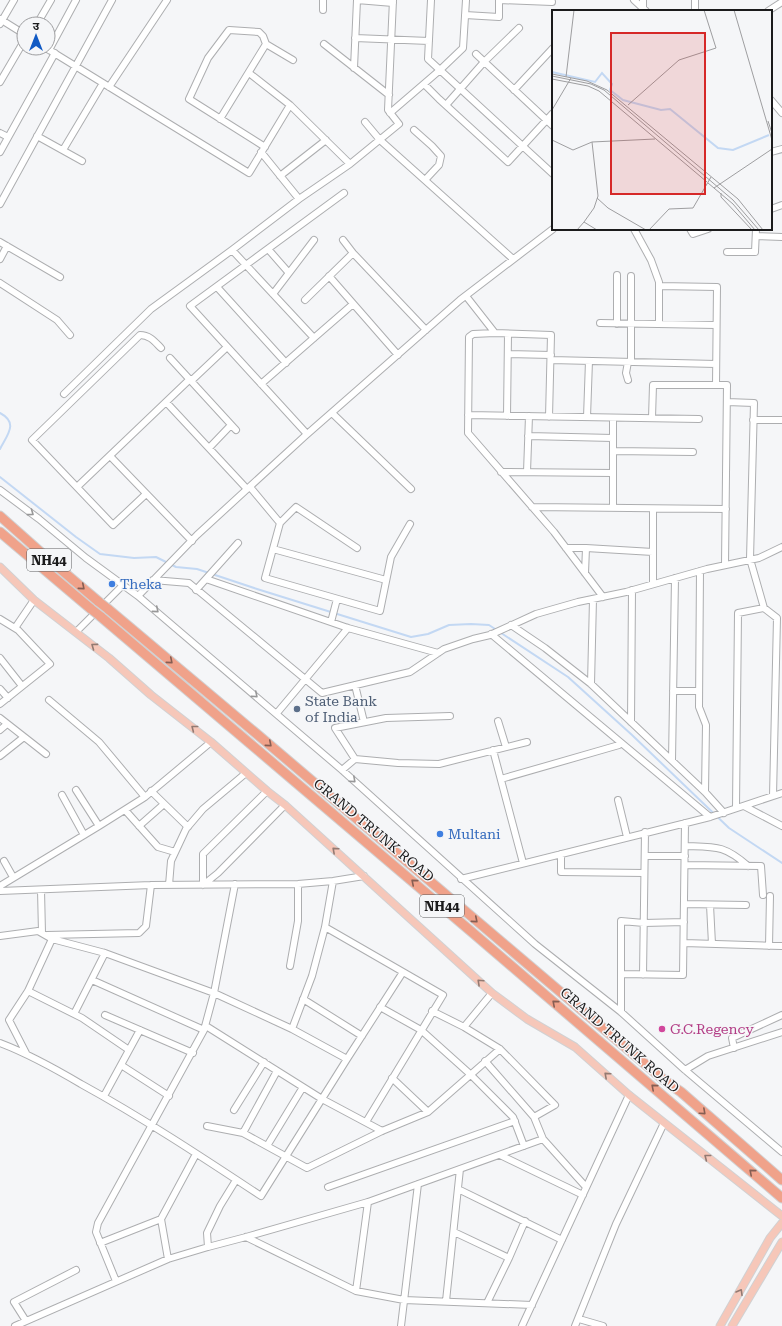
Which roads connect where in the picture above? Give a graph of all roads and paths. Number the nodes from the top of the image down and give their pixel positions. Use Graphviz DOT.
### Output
graph roads {
  1 [pos="14,0"];
  2 [pos="51,0"];
  3 [pos="76,0"];
  4 [pos="112,0"];
  5 [pos="167,0"];
  6 [pos="323,0"];
  7 [pos="357,0"];
  8 [pos="431,0"];
  9 [pos="466,0"];
  10 [pos="499,0"];
  11 [pos="634,0"];
  12 [pos="643,0"];
  13 [pos="393,1"];
  14 [pos="549,1"];
  15 [pos="782,2"];
  16 [pos="323,10"];
  17 [pos="644,10"];
  18 [pos="770,10"];
  19 [pos="465,15"];
  20 [pos="42,16"];
  21 [pos="1,21"];
  22 [pos="519,28"];
  23 [pos="16,29"];
  24 [pos="56,38"];
  25 [pos="355,38"];
  26 [pos="391,39"];
  27 [pos="429,41"];
  28 [pos="266,44"];
  29 [pos="324,44"];
  30 [pos="552,49"];
  31 [pos="56,54"];
  32 [pos="476,54"];
  33 [pos="16,55"];
  34 [pos="47,56"];
  35 [pos="294,60"];
  36 [pos="484,62"];
  37 [pos="75,66"];
  38 [pos="354,68"];
  39 [pos="440,70"];
  40 [pos="249,73"];
  41 [pos="0,82"];
  42 [pos="424,84"];
  43 [pos="106,85"];
  44 [pos="460,88"];
  45 [pos="514,90"];
  46 [pos="389,95"];
  47 [pos="772,101"];
  48 [pos="290,105"];
  49 [pos="446,105"];
  50 [pos="390,113"];
  51 [pos="782,113"];
  52 [pos="552,114"];
  53 [pos="220,119"];
  54 [pos="546,120"];
  55 [pos="365,122"];
  56 [pos="552,125"];
  57 [pos="414,130"];
  58 [pos="0,133"];
  59 [pos="37,136"];
  60 [pos="8,137"];
  61 [pos="326,140"];
  62 [pos="380,140"];
  63 [pos="523,146"];
  64 [pos="782,149"];
  65 [pos="63,150"];
  66 [pos="263,150"];
  67 [pos="0,152"];
  68 [pos="772,152"];
  69 [pos="82,161"];
  70 [pos="350,164"];
  71 [pos="552,173"];
  72 [pos="280,176"];
  73 [pos="425,180"];
  74 [pos="344,193"];
  75 [pos="299,199"];
  76 [pos="0,204"];
  77 [pos="782,205"];
  78 [pos="772,209"];
  79 [pos="552,230"];
  80 [pos="635,230"];
  81 [pos="691,230"];
  82 [pos="705,230"];
  83 [pos="756,230"];
  84 [pos="756,236"];
  85 [pos="782,237"];
  86 [pos="314,240"];
  87 [pos="343,240"];
  88 [pos="0,242"];
  89 [pos="8,246"];
  90 [pos="268,249"];
  91 [pos="232,250"];
  92 [pos="353,252"];
  93 [pos="727,252"];
  94 [pos="0,259"];
  95 [pos="513,259"];
  96 [pos="247,265"];
  97 [pos="289,273"];
  98 [pos="617,275"];
  99 [pos="329,276"];
  100 [pos="631,276"];
  101 [pos="60,277"];
  102 [pos="0,283"];
  103 [pos="659,286"];
  104 [pos="217,287"];
  105 [pos="273,294"];
  106 [pos="466,296"];
  107 [pos="305,300"];
  108 [pos="353,304"];
  109 [pos="600,323"];
  110 [pos="617,324"];
  111 [pos="632,324"];
  112 [pos="659,324"];
  113 [pos="716,325"];
  114 [pos="426,330"];
  115 [pos="495,333"];
  116 [pos="508,334"];
  117 [pos="70,335"];
  118 [pos="314,338"];
  119 [pos="227,347"];
  120 [pos="161,348"];
  121 [pos="508,354"];
  122 [pos="398,355"];
  123 [pos="170,358"];
  124 [pos="551,358"];
  125 [pos="589,361"];
  126 [pos="630,362"];
  127 [pos="286,363"];
  128 [pos="716,364"];
  129 [pos="190,380"];
  130 [pos="628,380"];
  131 [pos="261,384"];
  132 [pos="716,385"];
  133 [pos="64,394"];
  134 [pos="166,402"];
  135 [pos="727,402"];
  136 [pos="332,413"];
  137 [pos="468,415"];
  138 [pos="507,416"];
  139 [pos="529,416"];
  140 [pos="550,417"];
  141 [pos="587,417"];
  142 [pos="613,418"];
  143 [pos="652,418"];
  144 [pos="699,419"];
  145 [pos="753,420"];
  146 [pos="782,420"];
  147 [pos="307,434"];
  148 [pos="528,436"];
  149 [pos="613,438"];
  150 [pos="209,448"];
  151 [pos="613,451"];
  152 [pos="693,452"];
  153 [pos="110,456"];
  154 [pos="501,472"];
  155 [pos="526,472"];
  156 [pos="613,473"];
  157 [pos="77,487"];
  158 [pos="249,488"];
  159 [pos="411,489"];
  160 [pos="0,490"];
  161 [pos="146,494"];
  162 [pos="532,507"];
  163 [pos="613,508"];
  164 [pos="653,508"];
  165 [pos="726,509"];
  166 [pos="0,516"];
  167 [pos="280,523"];
  168 [pos="410,524"];
  169 [pos="0,532"];
  170 [pos="192,541"];
  171 [pos="238,543"];
  172 [pos="782,547"];
  173 [pos="357,548"];
  174 [pos="566,548"];
  175 [pos="586,548"];
  176 [pos="273,549"];
  177 [pos="653,552"];
  178 [pos="750,559"];
  179 [pos="726,565"];
  180 [pos="0,567"];
  181 [pos="700,571"];
  182 [pos="585,573"];
  183 [pos="207,578"];
  184 [pos="675,578"];
  185 [pos="154,580"];
  186 [pos="386,580"];
  187 [pos="654,584"];
  188 [pos="123,585"];
  189 [pos="196,590"];
  190 [pos="632,590"];
  191 [pos="138,596"];
  192 [pos="603,597"];
  193 [pos="337,599"];
  194 [pos="593,599"];
  195 [pos="34,600"];
  196 [pos="764,608"];
  197 [pos="0,618"];
  198 [pos="779,618"];
  199 [pos="332,620"];
  200 [pos="511,625"];
  201 [pos="14,628"];
  202 [pos="348,628"];
  203 [pos="76,632"];
  204 [pos="492,633"];
  205 [pos="438,653"];
  206 [pos="0,658"];
  207 [pos="305,679"];
  208 [pos="591,684"];
  209 [pos="356,685"];
  210 [pos="22,686"];
  211 [pos="0,689"];
  212 [pos="673,691"];
  213 [pos="699,691"];
  214 [pos="8,698"];
  215 [pos="49,700"];
  216 [pos="0,704"];
  217 [pos="276,713"];
  218 [pos="450,716"];
  219 [pos="0,718"];
  220 [pos="498,721"];
  221 [pos="364,722"];
  222 [pos="631,722"];
  223 [pos="8,724"];
  224 [pos="0,730"];
  225 [pos="24,736"];
  226 [pos="211,742"];
  227 [pos="527,742"];
  228 [pos="619,745"];
  229 [pos="506,747"];
  230 [pos="493,750"];
  231 [pos="46,754"];
  232 [pos="0,756"];
  233 [pos="355,759"];
  234 [pos="672,760"];
  235 [pos="342,770"];
  236 [pos="246,773"];
  237 [pos="501,780"];
  238 [pos="76,790"];
  239 [pos="267,791"];
  240 [pos="151,792"];
  241 [pos="705,792"];
  242 [pos="782,793"];
  243 [pos="62,795"];
  244 [pos="773,796"];
  245 [pos="145,797"];
  246 [pos="618,800"];
  247 [pos="164,804"];
  248 [pos="285,805"];
  249 [pos="744,806"];
  250 [pos="736,808"];
  251 [pos="125,810"];
  252 [pos="722,813"];
  253 [pos="711,817"];
  254 [pos="685,823"];
  255 [pos="99,826"];
  256 [pos="139,826"];
  257 [pos="782,826"];
  258 [pos="188,827"];
  259 [pos="645,832"];
  260 [pos="84,835"];
  261 [pos="627,837"];
  262 [pos="685,846"];
  263 [pos="176,852"];
  264 [pos="561,854"];
  265 [pos="645,856"];
  266 [pos="685,856"];
  267 [pos="4,861"];
  268 [pos="523,863"];
  269 [pos="685,865"];
  270 [pos="748,866"];
  271 [pos="644,873"];
  272 [pos="364,876"];
  273 [pos="13,877"];
  274 [pos="461,879"];
  275 [pos="333,881"];
  276 [pos="235,884"];
  277 [pos="298,884"];
  278 [pos="203,885"];
  279 [pos="0,886"];
  280 [pos="150,886"];
  281 [pos="168,886"];
  282 [pos="41,890"];
  283 [pos="0,891"];
  284 [pos="684,904"];
  285 [pos="710,905"];
  286 [pos="746,905"];
  287 [pos="684,922"];
  288 [pos="644,923"];
  289 [pos="325,927"];
  290 [pos="47,936"];
  291 [pos="1,937"];
  292 [pos="684,943"];
  293 [pos="712,944"];
  294 [pos="769,946"];
  295 [pos="782,946"];
  296 [pos="105,953"];
  297 [pos="290,966"];
  298 [pos="403,972"];
  299 [pos="621,974"];
  300 [pos="643,975"];
  301 [pos="92,980"];
  302 [pos="28,991"];
  303 [pos="214,993"];
  304 [pos="492,993"];
  305 [pos="303,1000"];
  306 [pos="380,1007"];
  307 [pos="432,1011"];
  308 [pos="621,1012"];
  309 [pos="74,1014"];
  310 [pos="105,1015"];
  311 [pos="782,1015"];
  312 [pos="464,1026"];
  313 [pos="205,1028"];
  314 [pos="292,1029"];
  315 [pos="140,1030"];
  316 [pos="421,1030"];
  317 [pos="782,1032"];
  318 [pos="362,1036"];
  319 [pos="0,1042"];
  320 [pos="734,1048"];
  321 [pos="500,1049"];
  322 [pos="129,1050"];
  323 [pos="26,1053"];
  324 [pos="192,1053"];
  325 [pos="347,1059"];
  326 [pos="485,1061"];
  327 [pos="264,1062"];
  328 [pos="121,1065"];
  329 [pos="685,1070"];
  330 [pos="277,1071"];
  331 [pos="470,1074"];
  332 [pos="392,1078"];
  333 [pos="303,1087"];
  334 [pos="629,1095"];
  335 [pos="104,1096"];
  336 [pos="169,1096"];
  337 [pos="322,1099"];
  338 [pos="234,1110"];
  339 [pos="428,1112"];
  340 [pos="534,1117"];
  341 [pos="515,1121"];
  342 [pos="366,1122"];
  343 [pos="664,1123"];
  344 [pos="152,1125"];
  345 [pos="207,1126"];
  346 [pos="382,1131"];
  347 [pos="243,1133"];
  348 [pos="543,1139"];
  349 [pos="267,1146"];
  350 [pos="524,1146"];
  351 [pos="781,1148"];
  352 [pos="196,1154"];
  353 [pos="500,1155"];
  354 [pos="286,1156"];
  355 [pos="460,1169"];
  356 [pos="236,1180"];
  357 [pos="782,1180"];
  358 [pos="418,1184"];
  359 [pos="328,1187"];
  360 [pos="586,1188"];
  361 [pos="458,1189"];
  362 [pos="583,1195"];
  363 [pos="782,1198"];
  364 [pos="368,1202"];
  365 [pos="782,1216"];
  366 [pos="161,1219"];
  367 [pos="525,1221"];
  368 [pos="782,1223"];
  369 [pos="454,1232"];
  370 [pos="246,1237"];
  371 [pos="562,1240"];
  372 [pos="782,1242"];
  373 [pos="100,1243"];
  374 [pos="208,1247"];
  375 [pos="509,1258"];
  376 [pos="168,1259"];
  377 [pos="76,1270"];
  378 [pos="116,1281"];
  379 [pos="356,1291"];
  380 [pos="404,1300"];
  381 [pos="446,1301"];
  382 [pos="487,1303"];
  383 [pos="532,1305"];
  384 [pos="579,1319"];
  385 [pos="26,1321"];
  386 [pos="15,1326"];
  387 [pos="401,1326"];
  388 [pos="522,1326"];
  389 [pos="575,1326"];
  390 [pos="602,1326"];
  391 [pos="720,1326"];
  392 [pos="732,1326"];
  1 -- 21 [label="street"];
  2 -- 20 [label="street"];
  3 -- 24 [label="street"];
  4 -- 37 [label="street"];
  5 -- 43 [label="street"];
  6 -- 16 [label="street"];
  7 -- 13 [label="street"];
  7 -- 25 [label="street"];
  8 -- 27 [label="street"];
  9 -- 19 [label="street"];
  10 -- 14 [label="street"];
  10 -- 19 [label="street"];
  11 -- 17 [label="street"];
  12 -- 17 [label="street"];
  13 -- 26 [label="street"];
  15 -- 18 [label="street"];
  19 -- 39 [label="street"];
  21 -- 23 [label="street"];
  22 -- 36 [label="street"];
  25 -- 26 [label="street"];
  25 -- 38 [label="street"];
  26 -- 27 [label="street"];
  26 -- 46 [label="street"];
  27 -- 39 [label="street"];
  28 -- 35 [label="street"];
  28 -- 40 [label="street"];
  28 -- 53 [label="street"];
  29 -- 38 [label="street"];
  30 -- 45 [label="street"];
  31 -- 37 [label="street"];
  32 -- 36 [label="street"];
  33 -- 41 [label="street"];
  34 -- 60 [label="street"];
  36 -- 44 [label="street"];
  36 -- 45 [label="street"];
  37 -- 43 [label="street"];
  37 -- 59 [label="street"];
  38 -- 46 [label="street"];
  39 -- 42 [label="street"];
  39 -- 44 [label="street"];
  40 -- 48 [label="street"];
  40 -- 53 [label="street"];
  42 -- 49 [label="street"];
  42 -- 50 [label="street"];
  43 -- 65 [label="street"];
  43 -- 66 [label="street"];
  44 -- 49 [label="street"];
  44 -- 63 [label="street"];
  45 -- 54 [label="street"];
  46 -- 50 [label="street"];
  47 -- 51 [label="street"];
  48 -- 61 [label="street"];
  48 -- 66 [label="street"];
  49 -- 63 [label="street"];
  50 -- 62 [label="street"];
  52 -- 54 [label="street"];
  53 -- 66 [label="street"];
  54 -- 56 [label="street"];
  54 -- 63 [label="street"];
  55 -- 62 [label="street"];
  57 -- 73 [label="street"];
  58 -- 60 [label="street"];
  59 -- 65 [label="street"];
  59 -- 76 [label="street"];
  60 -- 67 [label="street"];
  61 -- 70 [label="street"];
  61 -- 72 [label="street"];
  62 -- 70 [label="street"];
  62 -- 73 [label="street"];
  63 -- 71 [label="street"];
  64 -- 68 [label="street"];
  65 -- 69 [label="street"];
  66 -- 72 [label="street"];
  70 -- 75 [label="street"];
  72 -- 75 [label="street"];
  73 -- 95 [label="street"];
  74 -- 90 [label="street"];
  75 -- 91 [label="street"];
  77 -- 78 [label="street"];
  79 -- 95 [label="street"];
  80 -- 103 [label="street"];
  81 -- 82 [label="street"];
  83 -- 84 [label="street"];
  84 -- 85 [label="street"];
  84 -- 93 [label="street"];
  86 -- 97 [label="street"];
  87 -- 92 [label="street"];
  88 -- 89 [label="street"];
  89 -- 94 [label="street"];
  89 -- 101 [label="street"];
  90 -- 96 [label="street"];
  90 -- 97 [label="street"];
  91 -- 96 [label="street"];
  91 -- 133 [label="street"];
  92 -- 99 [label="street"];
  92 -- 114 [label="street"];
  95 -- 106 [label="street"];
  96 -- 104 [label="street"];
  96 -- 105 [label="street"];
  97 -- 105 [label="street"];
  98 -- 110 [label="street"];
  99 -- 107 [label="street"];
  99 -- 108 [label="street"];
  100 -- 111 [label="street"];
  102 -- 117 [label="street"];
  103 -- 112 [label="street"];
  103 -- 113 [label="street"];
  104 -- 119 [label="street"];
  104 -- 127 [label="street"];
  105 -- 118 [label="street"];
  106 -- 114 [label="street"];
  106 -- 115 [label="street"];
  108 -- 118 [label="street"];
  108 -- 122 [label="street"];
  109 -- 110 [label="street"];
  110 -- 111 [label="street"];
  111 -- 112 [label="street"];
  111 -- 126 [label="street"];
  112 -- 113 [label="street"];
  113 -- 128 [label="street"];
  114 -- 122 [label="street"];
  115 -- 116 [label="street"];
  115 -- 137 [label="street"];
  116 -- 121 [label="street"];
  116 -- 124 [label="street"];
  118 -- 127 [label="street"];
  119 -- 129 [label="street"];
  119 -- 131 [label="street"];
  120 -- 157 [label="street"];
  121 -- 124 [label="street"];
  121 -- 138 [label="street"];
  122 -- 136 [label="street"];
  123 -- 129 [label="street"];
  124 -- 125 [label="street"];
  124 -- 140 [label="street"];
  125 -- 126 [label="street"];
  125 -- 141 [label="street"];
  126 -- 128 [label="street"];
  126 -- 130 [label="street"];
  127 -- 131 [label="street"];
  128 -- 132 [label="street"];
  129 -- 134 [label="street"];
  129 -- 150 [label="street"];
  131 -- 147 [label="street"];
  132 -- 135 [label="street"];
  132 -- 143 [label="street"];
  134 -- 150 [label="street"];
  134 -- 153 [label="street"];
  135 -- 145 [label="street"];
  135 -- 165 [label="street"];
  136 -- 147 [label="street"];
  136 -- 159 [label="street"];
  137 -- 138 [label="street"];
  137 -- 154 [label="street"];
  138 -- 139 [label="street"];
  139 -- 140 [label="street"];
  139 -- 148 [label="street"];
  140 -- 141 [label="street"];
  141 -- 142 [label="street"];
  142 -- 143 [label="street"];
  142 -- 149 [label="street"];
  143 -- 144 [label="street"];
  145 -- 146 [label="street"];
  145 -- 178 [label="street"];
  147 -- 158 [label="street"];
  148 -- 149 [label="street"];
  148 -- 155 [label="street"];
  149 -- 151 [label="street"];
  150 -- 158 [label="street"];
  151 -- 152 [label="street"];
  151 -- 156 [label="street"];
  153 -- 157 [label="street"];
  153 -- 161 [label="street"];
  154 -- 155 [label="street"];
  154 -- 162 [label="street"];
  155 -- 156 [label="street"];
  156 -- 163 [label="street"];
  157 -- 161 [label="street"];
  158 -- 167 [label="street"];
  158 -- 170 [label="street"];
  160 -- 188 [label="street, one-way"];
  161 -- 170 [label="street"];
  162 -- 163 [label="street"];
  162 -- 174 [label="street"];
  163 -- 164 [label="street"];
  164 -- 165 [label="street"];
  164 -- 177 [label="street"];
  165 -- 179 [label="street"];
  166 -- 357 [label="highway, GRAND TRUNK ROAD / NH44, one-way, bridge"];
  167 -- 173 [label="street"];
  167 -- 176 [label="street"];
  168 -- 186 [label="street"];
  363 -- 169 [label="highway, GRAND TRUNK ROAD / NH44, one-way, bridge"];
  170 -- 185 [label="street"];
  171 -- 183 [label="street"];
  172 -- 178 [label="street"];
  174 -- 175 [label="street"];
  174 -- 182 [label="street"];
  175 -- 177 [label="street"];
  175 -- 182 [label="street"];
  176 -- 186 [label="street"];
  176 -- 193 [label="street"];
  177 -- 187 [label="street"];
  178 -- 179 [label="street"];
  178 -- 196 [label="street"];
  179 -- 181 [label="street"];
  180 -- 195 [label="main road"];
  181 -- 184 [label="street"];
  181 -- 213 [label="street"];
  182 -- 192 [label="street"];
  183 -- 189 [label="street"];
  183 -- 199 [label="street"];
  184 -- 187 [label="street"];
  184 -- 212 [label="street"];
  185 -- 189 [label="street"];
  185 -- 191 [label="street"];
  186 -- 193 [label="street"];
  187 -- 190 [label="street"];
  188 -- 191 [label="street"];
  188 -- 203 [label="street"];
  189 -- 207 [label="street"];
  190 -- 192 [label="street"];
  190 -- 222 [label="street"];
  191 -- 217 [label="street, one-way"];
  192 -- 194 [label="street"];
  193 -- 199 [label="street"];
  194 -- 200 [label="street"];
  194 -- 208 [label="street"];
  195 -- 201 [label="street"];
  195 -- 203 [label="main road"];
  196 -- 198 [label="street"];
  196 -- 250 [label="street"];
  197 -- 201 [label="street"];
  198 -- 244 [label="street"];
  199 -- 202 [label="street"];
  200 -- 204 [label="street"];
  200 -- 208 [label="street"];
  201 -- 210 [label="street"];
  202 -- 205 [label="street"];
  202 -- 207 [label="street"];
  226 -- 203 [label="main road, one-way"];
  204 -- 205 [label="street"];
  204 -- 253 [label="street"];
  205 -- 209 [label="street"];
  206 -- 210 [label="street"];
  207 -- 209 [label="street"];
  207 -- 217 [label="street"];
  208 -- 222 [label="street"];
  209 -- 221 [label="street"];
  210 -- 214 [label="street"];
  211 -- 214 [label="street"];
  212 -- 213 [label="street"];
  212 -- 234 [label="street"];
  213 -- 241 [label="street"];
  214 -- 216 [label="street"];
  215 -- 245 [label="street"];
  217 -- 235 [label="street"];
  218 -- 221 [label="street"];
  219 -- 223 [label="street"];
  220 -- 229 [label="street"];
  221 -- 233 [label="street"];
  222 -- 234 [label="street"];
  223 -- 224 [label="street"];
  223 -- 225 [label="street"];
  225 -- 231 [label="street"];
  225 -- 232 [label="street"];
  226 -- 236 [label="main road"];
  226 -- 240 [label="street"];
  227 -- 229 [label="street"];
  228 -- 237 [label="street"];
  229 -- 230 [label="street"];
  230 -- 233 [label="street"];
  230 -- 237 [label="street"];
  233 -- 235 [label="street"];
  234 -- 241 [label="street"];
  235 -- 274 [label="street, one-way"];
  236 -- 239 [label="main road"];
  236 -- 258 [label="street"];
  237 -- 268 [label="street"];
  238 -- 255 [label="street"];
  239 -- 248 [label="main road"];
  239 -- 278 [label="street"];
  240 -- 245 [label="street"];
  240 -- 247 [label="street"];
  241 -- 252 [label="street"];
  242 -- 244 [label="street"];
  243 -- 260 [label="street"];
  244 -- 249 [label="street"];
  245 -- 251 [label="street"];
  246 -- 261 [label="street"];
  247 -- 256 [label="street"];
  247 -- 258 [label="street"];
  272 -- 248 [label="main road, one-way"];
  248 -- 278 [label="street"];
  249 -- 250 [label="street"];
  249 -- 257 [label="street"];
  250 -- 252 [label="street"];
  251 -- 255 [label="street"];
  251 -- 256 [label="street"];
  252 -- 253 [label="street"];
  253 -- 254 [label="street"];
  254 -- 259 [label="street"];
  254 -- 262 [label="street"];
  255 -- 260 [label="street"];
  256 -- 263 [label="street"];
  258 -- 263 [label="street"];
  259 -- 261 [label="street"];
  259 -- 265 [label="street"];
  260 -- 273 [label="street"];
  261 -- 264 [label="street"];
  262 -- 266 [label="street"];
  262 -- 270 [label="street"];
  263 -- 281 [label="street"];
  264 -- 268 [label="street"];
  264 -- 271 [label="street"];
  265 -- 266 [label="street"];
  265 -- 271 [label="street"];
  266 -- 269 [label="street"];
  267 -- 273 [label="street"];
  268 -- 274 [label="street"];
  269 -- 270 [label="street"];
  269 -- 284 [label="street"];
  270 -- 294 [label="street"];
  271 -- 288 [label="street"];
  272 -- 275 [label="street"];
  304 -- 272 [label="main road, one-way"];
  273 -- 279 [label="street"];
  274 -- 308 [label="street"];
  275 -- 277 [label="street"];
  275 -- 289 [label="street"];
  276 -- 277 [label="street"];
  276 -- 278 [label="street"];
  276 -- 303 [label="street"];
  277 -- 297 [label="street"];
  278 -- 281 [label="street"];
  280 -- 281 [label="street"];
  280 -- 282 [label="street"];
  280 -- 290 [label="street"];
  282 -- 283 [label="street"];
  282 -- 290 [label="street"];
  284 -- 285 [label="street"];
  284 -- 287 [label="street"];
  285 -- 286 [label="street"];
  285 -- 293 [label="street"];
  287 -- 288 [label="street"];
  287 -- 292 [label="street"];
  288 -- 299 [label="street"];
  288 -- 300 [label="street"];
  289 -- 298 [label="street"];
  289 -- 305 [label="street"];
  290 -- 291 [label="street"];
  290 -- 296 [label="street"];
  290 -- 302 [label="street"];
  292 -- 293 [label="street"];
  292 -- 300 [label="street"];
  293 -- 294 [label="street"];
  294 -- 295 [label="street"];
  296 -- 301 [label="street"];
  296 -- 303 [label="street"];
  298 -- 306 [label="street"];
  298 -- 307 [label="street"];
  299 -- 300 [label="street"];
  299 -- 308 [label="street"];
  301 -- 309 [label="street"];
  301 -- 313 [label="street"];
  302 -- 309 [label="street"];
  302 -- 323 [label="street"];
  303 -- 313 [label="street"];
  303 -- 314 [label="street"];
  304 -- 312 [label="street"];
  334 -- 304 [label="main road, one-way"];
  305 -- 314 [label="street"];
  305 -- 318 [label="street"];
  306 -- 316 [label="street"];
  306 -- 318 [label="street"];
  307 -- 312 [label="street"];
  307 -- 316 [label="street"];
  308 -- 329 [label="street"];
  309 -- 322 [label="street"];
  310 -- 315 [label="street"];
  311 -- 320 [label="street"];
  312 -- 321 [label="street"];
  313 -- 324 [label="street"];
  313 -- 327 [label="street"];
  314 -- 325 [label="street"];
  315 -- 322 [label="street"];
  315 -- 324 [label="street"];
  316 -- 331 [label="street"];
  316 -- 332 [label="street"];
  317 -- 320 [label="street"];
  318 -- 325 [label="street"];
  319 -- 323 [label="street"];
  320 -- 329 [label="street"];
  321 -- 326 [label="street"];
  321 -- 340 [label="street"];
  322 -- 328 [label="street"];
  323 -- 335 [label="street"];
  324 -- 336 [label="street"];
  325 -- 337 [label="street"];
  326 -- 331 [label="street"];
  326 -- 340 [label="street"];
  327 -- 330 [label="street"];
  327 -- 338 [label="street"];
  328 -- 335 [label="street"];
  328 -- 336 [label="street"];
  329 -- 351 [label="street"];
  330 -- 333 [label="street"];
  330 -- 347 [label="street"];
  331 -- 339 [label="street"];
  331 -- 341 [label="street"];
  332 -- 339 [label="street"];
  332 -- 342 [label="street"];
  333 -- 337 [label="street"];
  333 -- 349 [label="street"];
  334 -- 343 [label="main road"];
  334 -- 360 [label="street"];
  335 -- 344 [label="street"];
  336 -- 344 [label="street"];
  337 -- 342 [label="street"];
  337 -- 354 [label="street"];
  339 -- 346 [label="street"];
  340 -- 348 [label="street"];
  341 -- 350 [label="street"];
  341 -- 359 [label="street"];
  342 -- 346 [label="street"];
  365 -- 343 [label="main road, one-way"];
  343 -- 384 [label="street"];
  344 -- 352 [label="street"];
  344 -- 373 [label="street"];
  345 -- 347 [label="street"];
  346 -- 354 [label="street"];
  347 -- 349 [label="street"];
  348 -- 350 [label="street"];
  348 -- 360 [label="street"];
  349 -- 354 [label="street"];
  350 -- 353 [label="street"];
  352 -- 356 [label="street"];
  352 -- 366 [label="street"];
  353 -- 355 [label="street"];
  353 -- 362 [label="street"];
  354 -- 356 [label="street"];
  355 -- 358 [label="street"];
  355 -- 361 [label="street"];
  356 -- 374 [label="street"];
  358 -- 364 [label="street"];
  358 -- 380 [label="street"];
  360 -- 362 [label="street"];
  361 -- 367 [label="street"];
  361 -- 369 [label="street"];
  362 -- 371 [label="street"];
  364 -- 370 [label="street"];
  364 -- 379 [label="street"];
  366 -- 373 [label="street"];
  366 -- 376 [label="street"];
  367 -- 371 [label="street"];
  367 -- 375 [label="street"];
  391 -- 368 [label="main road, one-way"];
  369 -- 375 [label="street"];
  369 -- 381 [label="street"];
  370 -- 374 [label="street"];
  370 -- 379 [label="street"];
  371 -- 383 [label="street"];
  372 -- 392 [label="main road"];
  373 -- 378 [label="street"];
  374 -- 376 [label="street"];
  375 -- 382 [label="street"];
  376 -- 378 [label="street"];
  377 -- 385 [label="street"];
  378 -- 385 [label="street"];
  379 -- 380 [label="street"];
  380 -- 381 [label="street"];
  380 -- 387 [label="street"];
  381 -- 382 [label="street"];
  382 -- 383 [label="street"];
  383 -- 388 [label="street"];
  384 -- 389 [label="street"];
  384 -- 390 [label="street"];
  385 -- 386 [label="street"];
}
